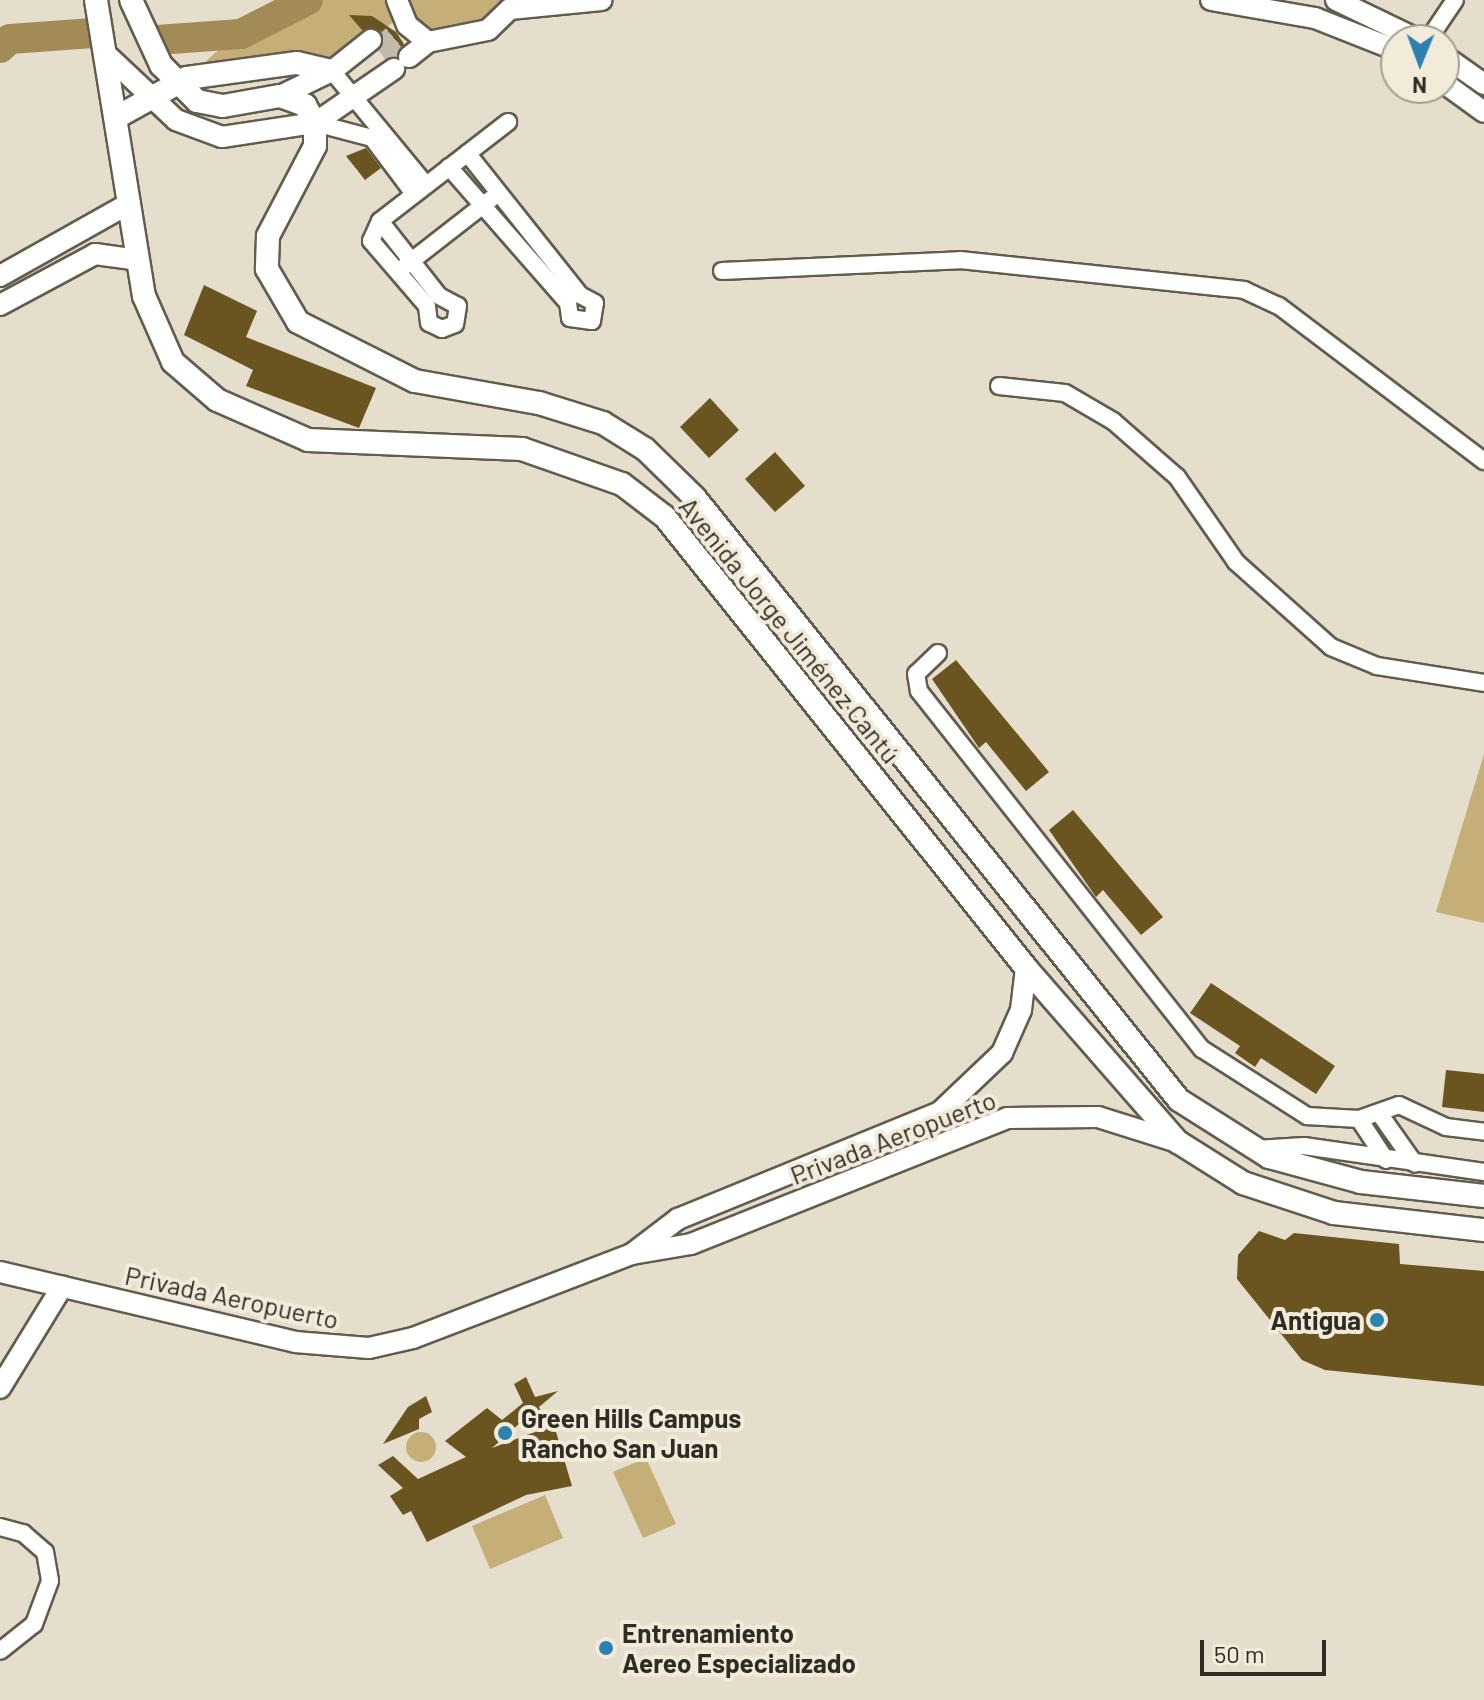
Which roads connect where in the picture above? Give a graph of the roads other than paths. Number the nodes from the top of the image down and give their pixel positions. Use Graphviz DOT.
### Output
graph roads {
  1 [pos="96,0"];
  2 [pos="131,0"];
  3 [pos="602,0"];
  4 [pos="1211,0"];
  5 [pos="1336,0"];
  6 [pos="1455,0"];
  7 [pos="511,5"];
  8 [pos="1392,24"];
  9 [pos="1439,24"];
  10 [pos="399,39"];
  11 [pos="1380,43"];
  12 [pos="109,57"];
  13 [pos="1460,68"];
  14 [pos="332,71"];
  15 [pos="177,84"];
  16 [pos="1484,84"];
  17 [pos="352,95"];
  18 [pos="1460,95"];
  19 [pos="280,96"];
  20 [pos="150,101"];
  21 [pos="1484,112"];
  22 [pos="117,117"];
  23 [pos="508,122"];
  24 [pos="315,123"];
  25 [pos="377,134"];
  26 [pos="467,153"];
  27 [pos="449,167"];
  28 [pos="420,190"];
  29 [pos="499,194"];
  30 [pos="130,203"];
  31 [pos="483,206"];
  32 [pos="88,231"];
  33 [pos="536,240"];
  34 [pos="523,252"];
  35 [pos="95,254"];
  36 [pos="138,260"];
  37 [pos="722,271"];
  38 [pos="0,276"];
  39 [pos="0,305"];
  40 [pos="999,386"];
  41 [pos="1484,461"];
  42 [pos="938,653"];
  43 [pos="1484,683"];
  44 [pos="1026,968"];
  45 [pos="1379,1113"];
  46 [pos="1359,1119"];
  47 [pos="1484,1132"];
  48 [pos="1178,1142"];
  49 [pos="1256,1149"];
  50 [pos="1386,1160"];
  51 [pos="1415,1164"];
  52 [pos="1484,1172"];
  53 [pos="1484,1196"];
  54 [pos="1484,1230"];
  55 [pos="632,1254"];
  56 [pos="0,1272"];
  57 [pos="62,1287"];
  58 [pos="0,1388"];
  59 [pos="0,1527"];
  60 [pos="0,1651"];
  1 -- 12 [label="main road, Avenida Jorge Jiménez Cantú"];
  2 -- 15 [label="main road"];
  3 -- 7 [label="street"];
  4 -- 11 [label="street"];
  5 -- 8 [label="street"];
  6 -- 9 [label="street"];
  7 -- 10 [label="street"];
  10 -- 14 [label="street"];
  10 -- 17 [label="street"];
  12 -- 20 [label="street"];
  12 -- 22 [label="main road, Avenida Jorge Jiménez Cantú"];
  13 -- 16 [label="street"];
  14 -- 15 [label="main road"];
  14 -- 17 [label="street"];
  14 -- 19 [label="street"];
  15 -- 19 [label="main road"];
  15 -- 20 [label="main road"];
  17 -- 24 [label="street"];
  17 -- 25 [label="street"];
  18 -- 21 [label="street"];
  19 -- 24 [label="main road"];
  20 -- 22 [label="main road"];
  20 -- 24 [label="street"];
  22 -- 30 [label="main road, Avenida Jorge Jiménez Cantú"];
  23 -- 26 [label="street"];
  24 -- 25 [label="street"];
  24 -- 49 [label="main road, Avenida Jorge Jiménez Cantú"];
  25 -- 28 [label="street"];
  26 -- 27 [label="street"];
  26 -- 29 [label="street"];
  27 -- 28 [label="street"];
  27 -- 31 [label="street"];
  28 -- 31 [label="street"];
  29 -- 31 [label="street"];
  29 -- 33 [label="street"];
  30 -- 32 [label="street"];
  30 -- 36 [label="main road, Avenida Jorge Jiménez Cantú"];
  31 -- 34 [label="street"];
  32 -- 35 [label="street"];
  32 -- 38 [label="street"];
  33 -- 34 [label="street"];
  33 -- 34 [label="street"];
  35 -- 36 [label="street"];
  35 -- 39 [label="street"];
  36 -- 44 [label="main road, Avenida Jorge Jiménez Cantú"];
  37 -- 41 [label="street"];
  40 -- 43 [label="street"];
  42 -- 46 [label="street"];
  44 -- 48 [label="main road, Avenida Jorge Jiménez Cantú"];
  44 -- 55 [label="street, Privada Aeropuerto"];
  45 -- 46 [label="street"];
  45 -- 47 [label="street"];
  45 -- 51 [label="street"];
  46 -- 50 [label="street"];
  48 -- 54 [label="main road, Avenida Jorge Jiménez Cantú"];
  48 -- 55 [label="street, Privada Aeropuerto"];
  49 -- 50 [label="street"];
  49 -- 53 [label="main road, Avenida Jorge Jiménez Cantú"];
  50 -- 51 [label="street"];
  51 -- 52 [label="street"];
  55 -- 57 [label="street, Privada Aeropuerto"];
  56 -- 57 [label="street, Privada Aeropuerto"];
  57 -- 58 [label="street"];
  59 -- 60 [label="street"];
}
